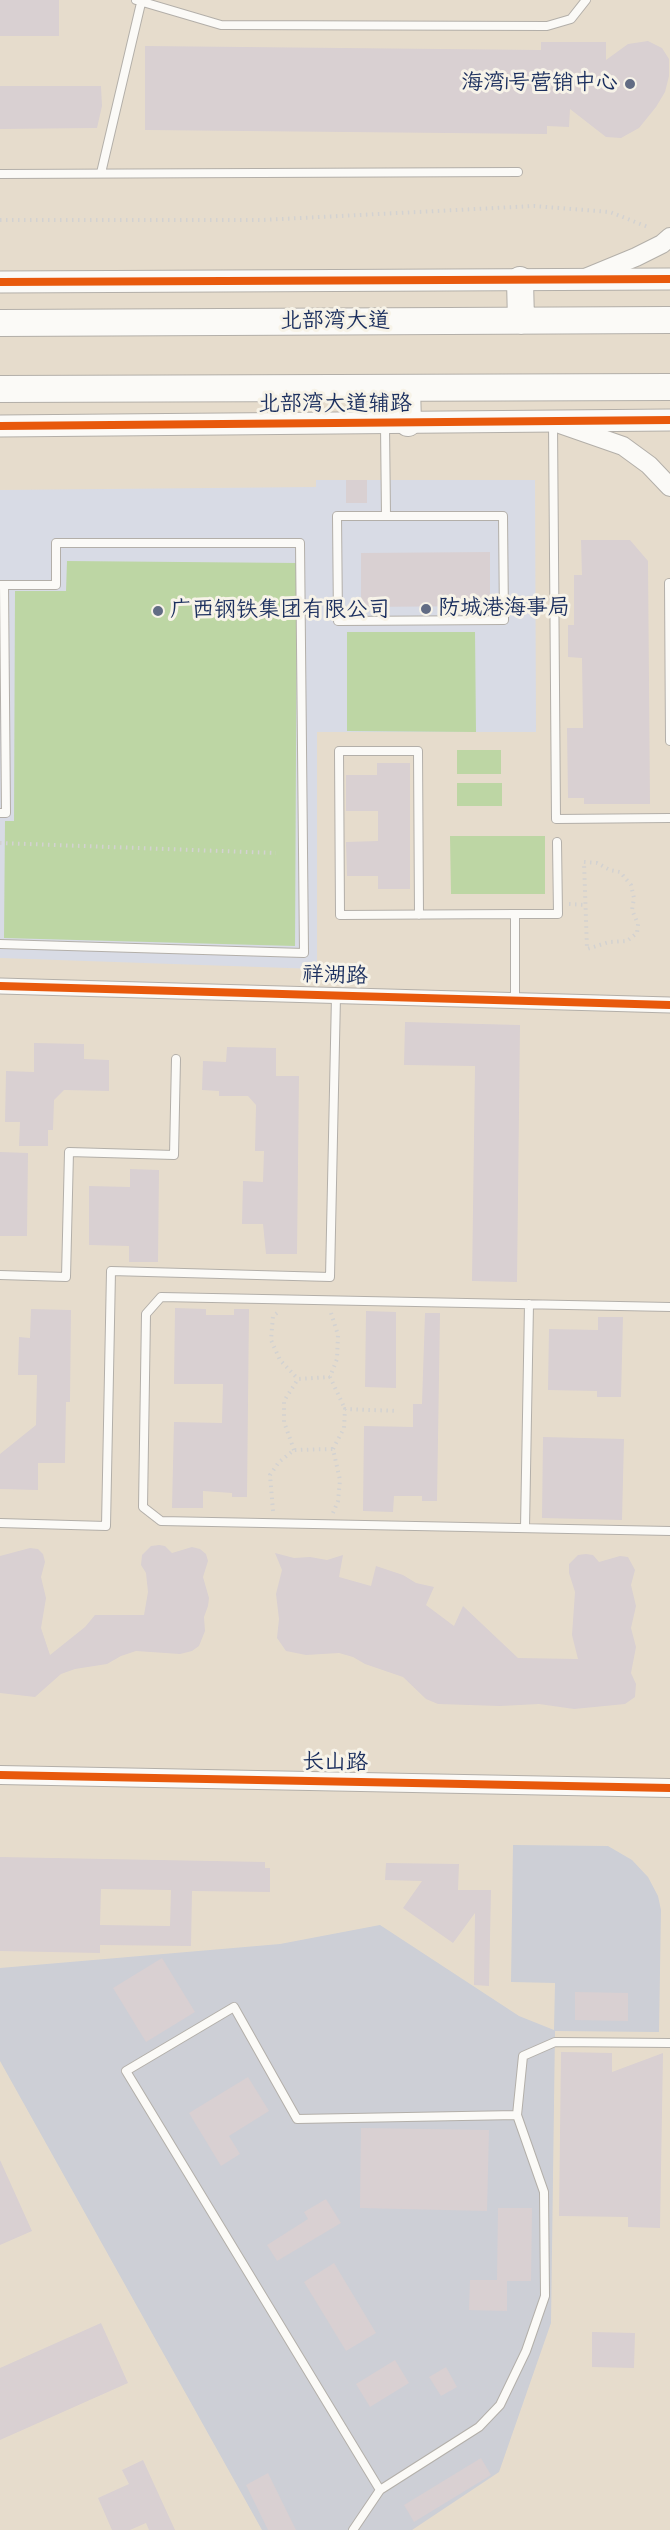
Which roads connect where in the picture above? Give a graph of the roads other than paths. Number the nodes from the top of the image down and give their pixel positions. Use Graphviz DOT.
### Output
graph roads {
  1 [pos="586,0"];
  2 [pos="139,1"];
  3 [pos="518,172"];
  4 [pos="0,174"];
  5 [pos="101,174"];
  6 [pos="670,237"];
  7 [pos="582,279"];
  8 [pos="670,279"];
  9 [pos="520,280"];
  10 [pos="0,282"];
  11 [pos="521,321"];
  12 [pos="670,321"];
  13 [pos="0,323"];
  14 [pos="670,387"];
  15 [pos="407,388"];
  16 [pos="0,389"];
  17 [pos="670,420"];
  18 [pos="553,422"];
  19 [pos="397,423"];
  20 [pos="0,426"];
  21 [pos="670,487"];
  22 [pos="386,516"];
  23 [pos="669,583"];
  24 [pos="2,585"];
  25 [pos="2,690"];
  26 [pos="670,741"];
  27 [pos="3,742"];
  28 [pos="0,813"];
  29 [pos="670,818"];
  30 [pos="557,842"];
  31 [pos="514,914"];
  32 [pos="419,915"];
  33 [pos="0,944"];
  34 [pos="0,986"];
  35 [pos="336,996"];
  36 [pos="515,1000"];
  37 [pos="670,1005"];
  38 [pos="176,1059"];
  39 [pos="0,1275"];
  40 [pos="529,1304"];
  41 [pos="670,1307"];
  42 [pos="0,1523"];
  43 [pos="525,1528"];
  44 [pos="670,1531"];
  45 [pos="0,1775"];
  46 [pos="670,1788"];
  47 [pos="670,2043"];
  48 [pos="517,2115"];
  49 [pos="380,2490"];
  50 [pos="353,2530"];
  1 -- 2 [label="lane"];
  2 -- 5 [label="lane"];
  3 -- 5 [label="lane"];
  4 -- 5 [label="lane"];
  6 -- 7 [label="street"];
  7 -- 8 [label="main road"];
  7 -- 9 [label="main road"];
  9 -- 10 [label="main road"];
  9 -- 11 [label="highway"];
  11 -- 12 [label="highway, 北部湾大道"];
  11 -- 13 [label="highway, 北部湾大道"];
  14 -- 15 [label="highway"];
  15 -- 16 [label="highway"];
  15 -- 19 [label="highway"];
  17 -- 18 [label="main road, 北部湾大道辅路"];
  18 -- 19 [label="main road, 北部湾大道辅路"];
  18 -- 21 [label="street"];
  18 -- 29 [label="lane"];
  19 -- 20 [label="main road, 北部湾大道辅路"];
  19 -- 22 [label="lane"];
  22 -- 22 [label="lane"];
  23 -- 26 [label="lane"];
  24 -- 25 [label="lane"];
  24 -- 33 [label="lane"];
  25 -- 27 [label="lane"];
  27 -- 28 [label="lane"];
  30 -- 31 [label="lane"];
  31 -- 32 [label="lane"];
  31 -- 36 [label="lane"];
  32 -- 32 [label="lane"];
  34 -- 35 [label="street, 祥湖路"];
  35 -- 36 [label="street, 祥湖路"];
  35 -- 42 [label="lane"];
  36 -- 37 [label="street, 祥湖路"];
  38 -- 39 [label="lane"];
  40 -- 41 [label="lane"];
  40 -- 43 [label="lane"];
  40 -- 43 [label="lane"];
  43 -- 44 [label="lane"];
  45 -- 46 [label="street, 长山路"];
  47 -- 48 [label="lane"];
  48 -- 49 [label="lane"];
  48 -- 49 [label="lane"];
  49 -- 50 [label="lane"];
}
